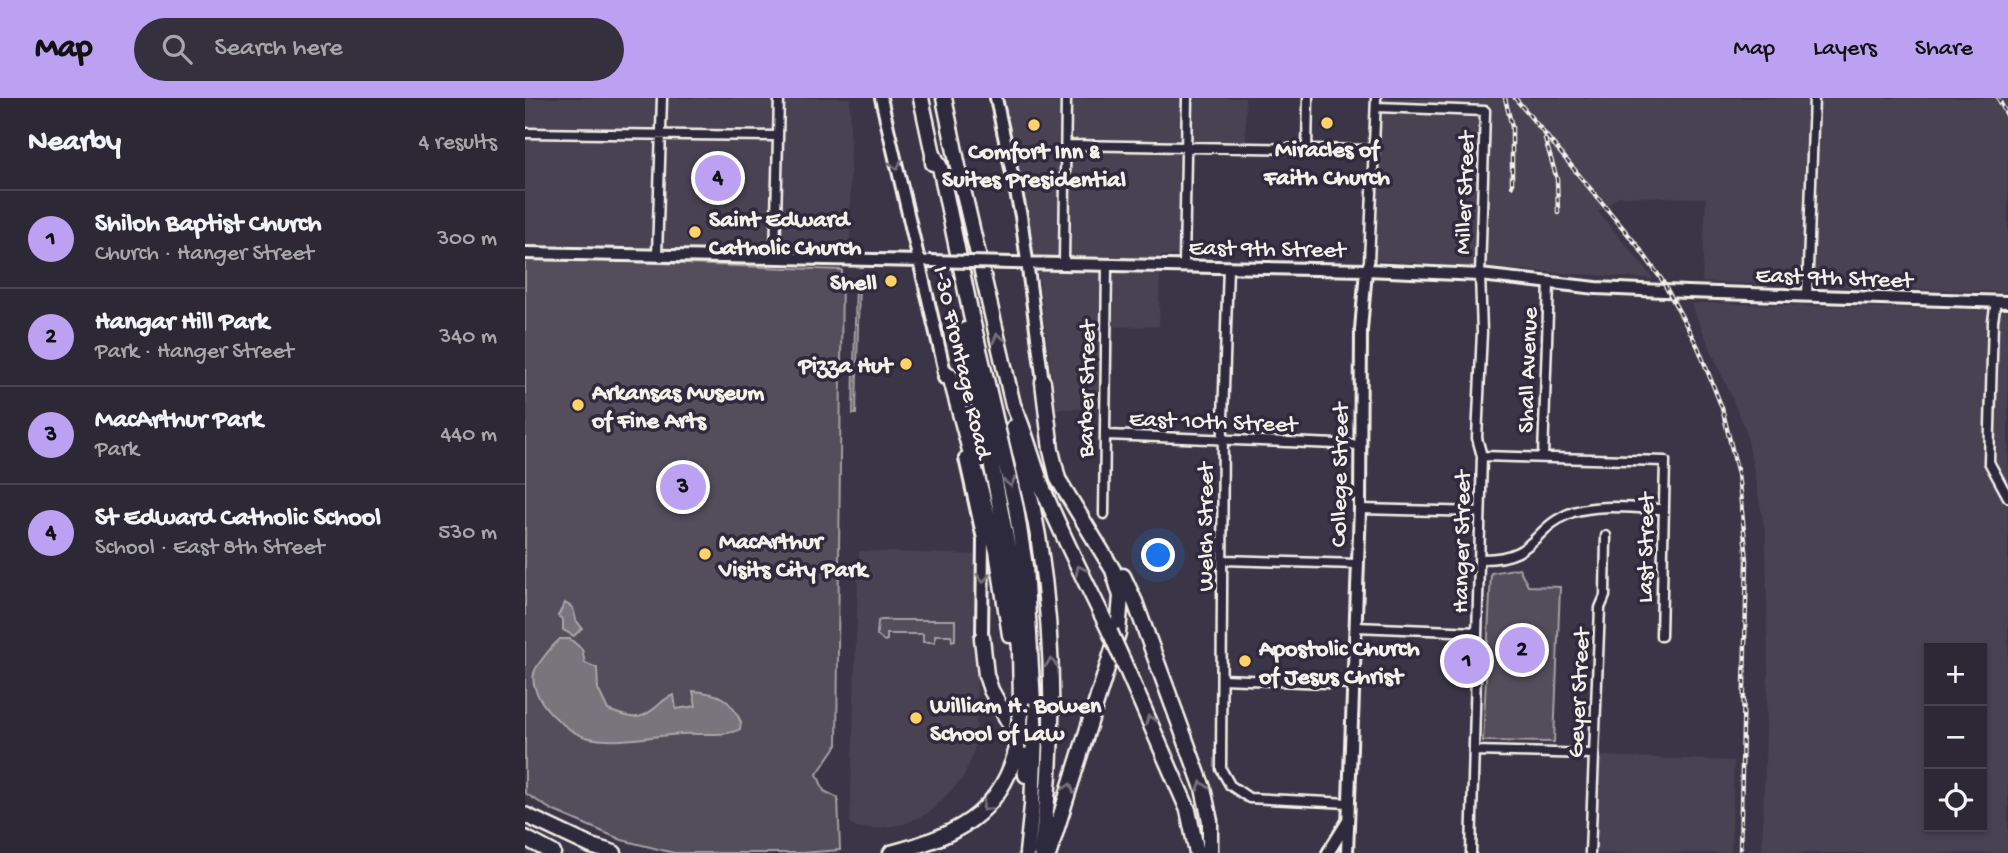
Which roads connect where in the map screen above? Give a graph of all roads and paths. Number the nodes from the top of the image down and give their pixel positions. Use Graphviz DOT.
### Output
graph roads {
  1 [pos="662,98"];
  2 [pos="779,98"];
  3 [pos="881,98"];
  4 [pos="921,98"];
  5 [pos="944,98"];
  6 [pos="996,98"];
  7 [pos="1066,98"];
  8 [pos="1187,98"];
  9 [pos="1308,98"];
  10 [pos="1814,98"];
  11 [pos="1376,102"];
  12 [pos="525,133"];
  13 [pos="661,136"];
  14 [pos="778,136"];
  15 [pos="1066,145"];
  16 [pos="1186,147"];
  17 [pos="1307,149"];
  18 [pos="1372,150"];
  19 [pos="933,154"];
  20 [pos="525,253"];
  21 [pos="657,256"];
  22 [pos="775,258"];
  23 [pos="924,261"];
  24 [pos="1028,262"];
  25 [pos="1064,263"];
  26 [pos="1107,265"];
  27 [pos="1184,266"];
  28 [pos="1228,267"];
  29 [pos="1366,270"];
  30 [pos="1480,275"];
  31 [pos="1549,283"];
  32 [pos="1807,296"];
  33 [pos="2002,301"];
  34 [pos="945,372"];
  35 [pos="1043,382"];
  36 [pos="1013,405"];
  37 [pos="1106,435"];
  38 [pos="1223,439"];
  39 [pos="1361,445"];
  40 [pos="1482,456"];
  41 [pos="1543,457"];
  42 [pos="2008,497"];
  43 [pos="1360,509"];
  44 [pos="1664,509"];
  45 [pos="1480,512"];
  46 [pos="1104,514"];
  47 [pos="1081,518"];
  48 [pos="1606,536"];
  49 [pos="1480,559"];
  50 [pos="1224,560"];
  51 [pos="1357,564"];
  52 [pos="1356,627"];
  53 [pos="1477,632"];
  54 [pos="1661,636"];
  55 [pos="982,638"];
  56 [pos="1222,679"];
  57 [pos="1354,684"];
  58 [pos="1021,702"];
  59 [pos="1475,751"];
  60 [pos="1593,754"];
  61 [pos="1349,803"];
  62 [pos="525,815"];
  63 [pos="1348,821"];
  64 [pos="525,838"];
  65 [pos="554,853"];
  66 [pos="614,853"];
  67 [pos="891,853"];
  68 [pos="1026,853"];
  69 [pos="1041,853"];
  70 [pos="1049,853"];
  71 [pos="1197,853"];
  72 [pos="1210,853"];
  73 [pos="1328,853"];
  74 [pos="1338,853"];
  75 [pos="1347,853"];
  76 [pos="1471,853"];
  77 [pos="1590,853"];
  1 -- 13 [label="street"];
  2 -- 14 [label="street"];
  3 -- 23 [label="main road, I-30 Frontage Road, one-way"];
  4 -- 19 [label="highway"];
  36 -- 5 [label="highway, one-way"];
  6 -- 24 [label="main road"];
  7 -- 15 [label="street"];
  8 -- 16 [label="street"];
  9 -- 17 [label="street"];
  10 -- 32 [label="street"];
  11 -- 18 [label="street, College Street"];
  11 -- 30 [label="street, Miller Street"];
  12 -- 13 [label="street"];
  13 -- 14 [label="street"];
  13 -- 21 [label="street"];
  14 -- 22 [label="street"];
  15 -- 16 [label="street"];
  15 -- 25 [label="street"];
  16 -- 17 [label="street"];
  16 -- 27 [label="street"];
  17 -- 18 [label="street"];
  18 -- 29 [label="street, College Street"];
  19 -- 58 [label="highway"];
  19 -- 68 [label="highway, one-way"];
  20 -- 21 [label="main road, East 9th Street"];
  21 -- 22 [label="main road, East 9th Street"];
  22 -- 23 [label="main road, East 9th Street"];
  23 -- 24 [label="main road, East 9th Street, bridge"];
  23 -- 34 [label="main road, I-30 Frontage Road"];
  24 -- 25 [label="main road, East 9th Street"];
  24 -- 35 [label="main road"];
  25 -- 26 [label="main road, East 9th Street"];
  26 -- 27 [label="main road, East 9th Street"];
  26 -- 37 [label="street, Barber Street"];
  27 -- 28 [label="main road, East 9th Street"];
  28 -- 29 [label="main road, East 9th Street"];
  28 -- 38 [label="street, Welch Street"];
  29 -- 30 [label="main road, East 9th Street"];
  29 -- 39 [label="main road, College Street"];
  30 -- 31 [label="main road, East 9th Street"];
  30 -- 40 [label="street, Hanger Street"];
  31 -- 32 [label="main road, East 9th Street"];
  31 -- 41 [label="street, Shall Avenue"];
  32 -- 33 [label="main road, East 9th Street"];
  33 -- 42 [label="street"];
  34 -- 55 [label="main road, I-30 Frontage Road, one-way"];
  34 -- 58 [label="highway"];
  35 -- 47 [label="highway"];
  69 -- 36 [label="highway, one-way"];
  71 -- 36 [label="highway, one-way, bridge"];
  37 -- 38 [label="street, East 10th Street"];
  37 -- 46 [label="street, Barber Street"];
  38 -- 39 [label="street, East 10th Street"];
  38 -- 50 [label="street, Welch Street"];
  39 -- 43 [label="main road, College Street"];
  40 -- 41 [label="street"];
  40 -- 45 [label="street, Hanger Street"];
  41 -- 44 [label="street, Last Street"];
  43 -- 45 [label="street"];
  43 -- 51 [label="main road, College Street"];
  44 -- 49 [label="street"];
  44 -- 54 [label="street, Last Street"];
  45 -- 49 [label="street, Hanger Street"];
  70 -- 47 [label="highway, one-way"];
  72 -- 47 [label="highway, one-way"];
  48 -- 60 [label="street, Geyer Street"];
  49 -- 53 [label="street, Hanger Street"];
  50 -- 51 [label="street"];
  50 -- 56 [label="street, Welch Street"];
  51 -- 52 [label="main road, College Street"];
  52 -- 53 [label="street"];
  52 -- 57 [label="main road, College Street"];
  53 -- 59 [label="street, Hanger Street"];
  55 -- 68 [label="highway"];
  56 -- 57 [label="street"];
  56 -- 61 [label="street, Welch Street"];
  57 -- 61 [label="main road, College Street"];
  58 -- 67 [label="highway, one-way, bridge"];
  59 -- 60 [label="street"];
  59 -- 76 [label="street, Hanger Street"];
  60 -- 77 [label="street, Geyer Street"];
  61 -- 63 [label="main road, College Street"];
  62 -- 66 [label="highway"];
  63 -- 73 [label="main road"];
  63 -- 75 [label="main road, College Street"];
  64 -- 65 [label="highway"];
  73 -- 74 [label="main road"];
}
